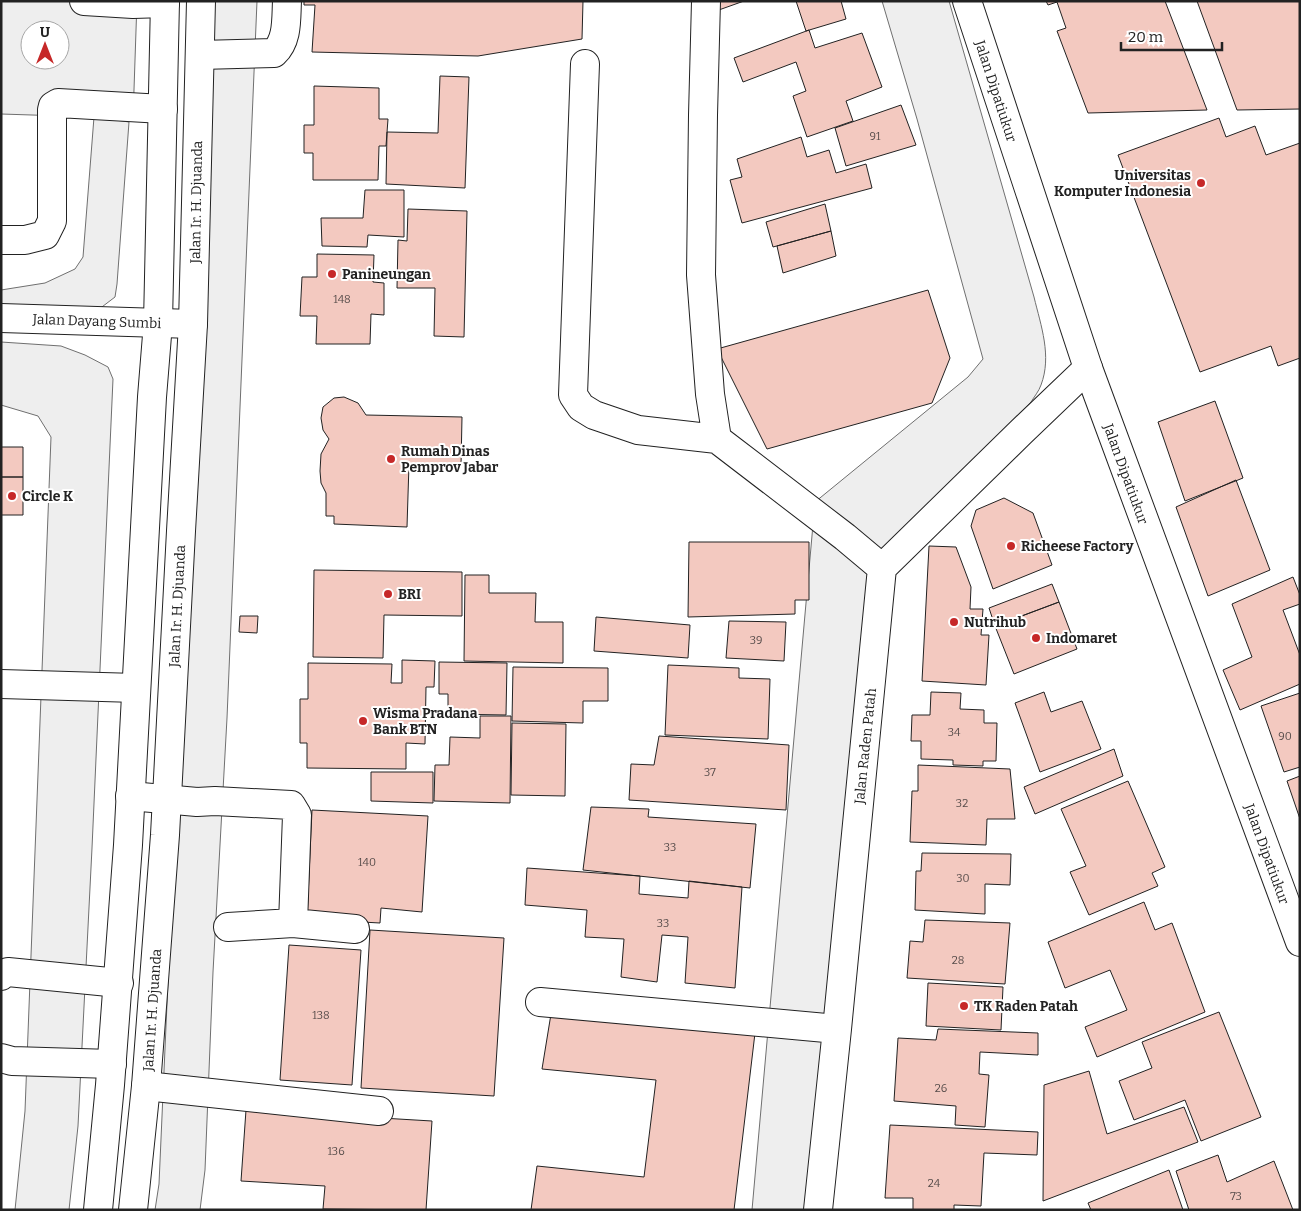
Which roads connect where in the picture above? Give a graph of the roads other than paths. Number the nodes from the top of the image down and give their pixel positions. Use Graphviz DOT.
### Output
graph roads {
  1 [pos="84,1"];
  2 [pos="202,1"];
  3 [pos="287,1"];
  4 [pos="706,1"];
  5 [pos="967,1"];
  6 [pos="165,2"];
  7 [pos="200,55"];
  8 [pos="585,64"];
  9 [pos="163,109"];
  10 [pos="1,240"];
  11 [pos="1,318"];
  12 [pos="158,323"];
  13 [pos="194,324"];
  14 [pos="1088,368"];
  15 [pos="718,439"];
  16 [pos="882,568"];
  17 [pos="1,684"];
  18 [pos="136,688"];
  19 [pos="130,796"];
  20 [pos="167,799"];
  21 [pos="292,922"];
  22 [pos="228,927"];
  23 [pos="355,929"];
  24 [pos="1300,942"];
  25 [pos="1,976"];
  26 [pos="119,983"];
  27 [pos="540,1002"];
  28 [pos="837,1029"];
  29 [pos="1,1058"];
  30 [pos="112,1064"];
  31 [pos="146,1086"];
  32 [pos="379,1111"];
  33 [pos="98,1210"];
  34 [pos="133,1210"];
  35 [pos="818,1210"];
  1 -- 6 [label="main road"];
  2 -- 7 [label="main road, Jalan Ir. H. Djuanda"];
  3 -- 7 [label="main road"];
  4 -- 15 [label="main road"];
  5 -- 14 [label="main road, Jalan Dipatiukur"];
  6 -- 9 [label="main road"];
  7 -- 13 [label="main road, Jalan Ir. H. Djuanda"];
  8 -- 15 [label="main road"];
  9 -- 10 [label="main road"];
  9 -- 12 [label="main road"];
  11 -- 12 [label="main road, Jalan Dayang Sumbi"];
  12 -- 13 [label="main road, Jalan Dayang Sumbi"];
  12 -- 18 [label="main road"];
  13 -- 20 [label="main road, Jalan Ir. H. Djuanda"];
  14 -- 16 [label="main road"];
  14 -- 24 [label="main road, Jalan Dipatiukur"];
  15 -- 16 [label="main road"];
  16 -- 28 [label="main road, Jalan Raden Patah"];
  17 -- 18 [label="main road"];
  18 -- 19 [label="main road"];
  19 -- 20 [label="main road"];
  19 -- 26 [label="main road"];
  20 -- 21 [label="main road"];
  20 -- 31 [label="main road, Jalan Ir. H. Djuanda"];
  21 -- 22 [label="main road"];
  21 -- 23 [label="main road"];
  25 -- 26 [label="main road"];
  26 -- 30 [label="main road"];
  27 -- 28 [label="main road"];
  28 -- 35 [label="main road, Jalan Raden Patah"];
  29 -- 30 [label="main road"];
  30 -- 33 [label="main road"];
  31 -- 32 [label="main road"];
  31 -- 34 [label="main road, Jalan Ir. H. Djuanda"];
}
